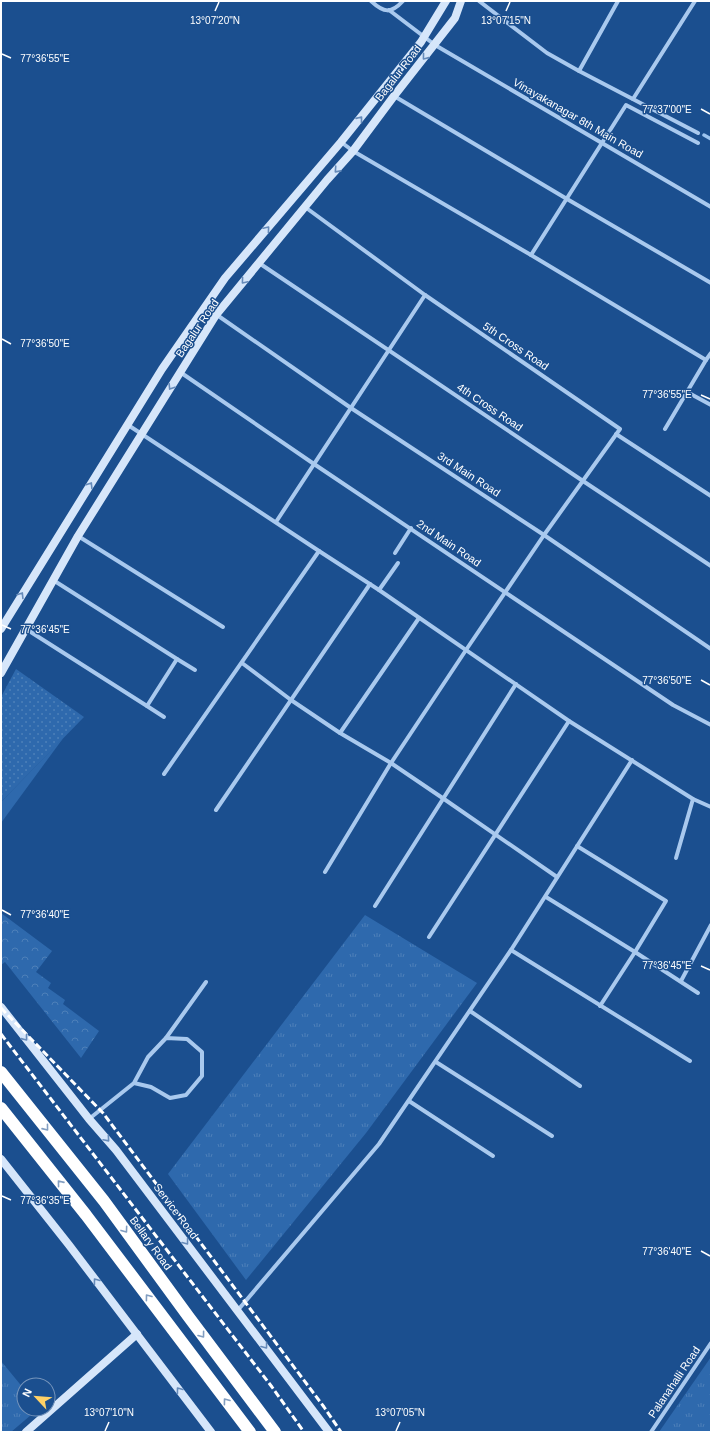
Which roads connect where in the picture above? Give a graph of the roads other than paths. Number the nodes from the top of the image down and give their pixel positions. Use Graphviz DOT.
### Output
graph roads {
  1 [pos="371,1"];
  2 [pos="403,1"];
  3 [pos="446,1"];
  4 [pos="461,1"];
  5 [pos="479,1"];
  6 [pos="618,1"];
  7 [pos="695,1"];
  8 [pos="389,10"];
  9 [pos="425,36"];
  10 [pos="435,44"];
  11 [pos="579,71"];
  12 [pos="394,96"];
  13 [pos="633,99"];
  14 [pos="698,133"];
  15 [pos="341,142"];
  16 [pos="603,143"];
  17 [pos="698,143"];
  18 [pos="353,151"];
  19 [pos="567,200"];
  20 [pos="305,207"];
  21 [pos="711,207"];
  22 [pos="531,255"];
  23 [pos="259,263"];
  24 [pos="711,283"];
  25 [pos="425,296"];
  26 [pos="216,315"];
  27 [pos="389,350"];
  28 [pos="711,353"];
  29 [pos="706,360"];
  30 [pos="180,372"];
  31 [pos="687,392"];
  32 [pos="711,405"];
  33 [pos="351,408"];
  34 [pos="127,424"];
  35 [pos="665,429"];
  36 [pos="142,434"];
  37 [pos="616,434"];
  38 [pos="314,464"];
  39 [pos="583,481"];
  40 [pos="711,496"];
  41 [pos="276,522"];
  42 [pos="411,528"];
  43 [pos="544,535"];
  44 [pos="78,536"];
  45 [pos="319,551"];
  46 [pos="395,553"];
  47 [pos="398,562"];
  48 [pos="711,566"];
  49 [pos="53,580"];
  50 [pos="370,584"];
  51 [pos="379,590"];
  52 [pos="506,592"];
  53 [pos="419,618"];
  54 [pos="223,627"];
  55 [pos="25,628"];
  56 [pos="1,629"];
  57 [pos="710,648"];
  58 [pos="466,650"];
  59 [pos="177,659"];
  60 [pos="242,663"];
  61 [pos="195,670"];
  62 [pos="1,673"];
  63 [pos="516,684"];
  64 [pos="291,700"];
  65 [pos="147,706"];
  66 [pos="164,717"];
  67 [pos="569,720"];
  68 [pos="711,725"];
  69 [pos="340,733"];
  70 [pos="632,760"];
  71 [pos="391,764"];
  72 [pos="164,774"];
  73 [pos="444,798"];
  74 [pos="693,799"];
  75 [pos="711,807"];
  76 [pos="216,810"];
  77 [pos="495,834"];
  78 [pos="577,846"];
  79 [pos="676,858"];
  80 [pos="325,872"];
  81 [pos="557,877"];
  82 [pos="546,897"];
  83 [pos="375,906"];
  84 [pos="711,925"];
  85 [pos="429,937"];
  86 [pos="511,950"];
  87 [pos="635,952"];
  88 [pos="681,981"];
  89 [pos="206,982"];
  90 [pos="698,993"];
  91 [pos="600,1006"];
  92 [pos="1,1008"];
  93 [pos="470,1010"];
  94 [pos="166,1038"];
  95 [pos="690,1061"];
  96 [pos="436,1062"];
  97 [pos="1,1072"];
  98 [pos="134,1083"];
  99 [pos="580,1086"];
  100 [pos="409,1101"];
  101 [pos="2,1109"];
  102 [pos="89,1119"];
  103 [pos="552,1136"];
  104 [pos="493,1156"];
  105 [pos="1,1159"];
  106 [pos="238,1310"];
  107 [pos="137,1334"];
  108 [pos="711,1343"];
  109 [pos="26,1432"];
  110 [pos="210,1432"];
  111 [pos="250,1432"];
  112 [pos="275,1432"];
  113 [pos="329,1432"];
  114 [pos="651,1432"];
  1 -- 8 [label="street, Vinayakanagar 8th Main Road"];
  2 -- 8 [label="street"];
  3 -- 9 [label="main road, Bagalur Road"];
  4 -- 10 [label="main road, Bagalur Road"];
  5 -- 11 [label="street"];
  6 -- 11 [label="street"];
  7 -- 13 [label="street"];
  8 -- 9 [label="street, Vinayakanagar 8th Main Road"];
  9 -- 10 [label="street, Vinayakanagar 8th Main Road"];
  15 -- 9 [label="main road, Bagalur Road, one-way"];
  10 -- 12 [label="main road, Bagalur Road, one-way"];
  10 -- 16 [label="street, Vinayakanagar 8th Main Road"];
  11 -- 13 [label="street"];
  12 -- 18 [label="main road, Bagalur Road"];
  12 -- 19 [label="street"];
  13 -- 14 [label="street"];
  15 -- 18 [label="street"];
  34 -- 15 [label="main road, Bagalur Road, one-way"];
  16 -- 17 [label="street"];
  16 -- 19 [label="street"];
  16 -- 21 [label="street, Vinayakanagar 8th Main Road"];
  18 -- 20 [label="main road, Bagalur Road, one-way"];
  18 -- 22 [label="street"];
  19 -- 22 [label="street"];
  19 -- 24 [label="street"];
  20 -- 23 [label="main road, Bagalur Road"];
  20 -- 25 [label="street, 5th Cross Road"];
  22 -- 29 [label="street"];
  23 -- 26 [label="main road, Bagalur Road, one-way"];
  23 -- 27 [label="street, 4th Cross Road"];
  25 -- 27 [label="street"];
  25 -- 37 [label="street, 5th Cross Road"];
  26 -- 30 [label="main road, Bagalur Road"];
  26 -- 33 [label="street, 3rd Main Road"];
  27 -- 33 [label="street"];
  27 -- 39 [label="street, 4th Cross Road"];
  28 -- 29 [label="street"];
  29 -- 31 [label="street"];
  30 -- 36 [label="main road, Bagalur Road, one-way"];
  30 -- 38 [label="street, 2nd Main Road"];
  31 -- 32 [label="street"];
  31 -- 35 [label="street"];
  33 -- 38 [label="street"];
  33 -- 43 [label="street, 3rd Main Road"];
  34 -- 36 [label="street"];
  56 -- 34 [label="main road, Bagalur Road, one-way"];
  36 -- 41 [label="street"];
  36 -- 44 [label="main road, Bagalur Road"];
  37 -- 39 [label="street"];
  37 -- 40 [label="street, 5th Cross Road"];
  38 -- 41 [label="street"];
  38 -- 42 [label="street, 2nd Main Road"];
  39 -- 43 [label="street"];
  39 -- 48 [label="street, 4th Cross Road"];
  41 -- 45 [label="street"];
  42 -- 46 [label="street"];
  42 -- 52 [label="street, 2nd Main Road"];
  43 -- 52 [label="street"];
  43 -- 57 [label="street, 3rd Main Road"];
  44 -- 49 [label="main road, Bagalur Road"];
  44 -- 54 [label="street"];
  45 -- 50 [label="street"];
  45 -- 60 [label="street"];
  47 -- 51 [label="street"];
  49 -- 55 [label="main road, Bagalur Road"];
  49 -- 59 [label="street"];
  50 -- 51 [label="street"];
  50 -- 64 [label="street"];
  51 -- 53 [label="street"];
  52 -- 58 [label="street"];
  52 -- 68 [label="street, 2nd Main Road"];
  53 -- 58 [label="street"];
  53 -- 69 [label="street"];
  55 -- 62 [label="main road, Bagalur Road"];
  55 -- 65 [label="street"];
  58 -- 63 [label="street"];
  58 -- 71 [label="street"];
  59 -- 61 [label="street"];
  59 -- 65 [label="street"];
  60 -- 64 [label="street"];
  60 -- 72 [label="street"];
  63 -- 67 [label="street"];
  63 -- 73 [label="street"];
  64 -- 69 [label="street"];
  64 -- 76 [label="street"];
  65 -- 66 [label="street"];
  67 -- 70 [label="street"];
  67 -- 77 [label="street"];
  69 -- 71 [label="street"];
  70 -- 74 [label="street"];
  70 -- 78 [label="street"];
  71 -- 73 [label="street"];
  71 -- 80 [label="street"];
  73 -- 77 [label="street"];
  73 -- 83 [label="street"];
  74 -- 75 [label="street"];
  74 -- 79 [label="street"];
  77 -- 81 [label="street"];
  77 -- 85 [label="street"];
  78 -- 81 [label="street"];
  78 -- 87 [label="street"];
  81 -- 82 [label="street"];
  82 -- 86 [label="street"];
  82 -- 87 [label="street"];
  84 -- 88 [label="street"];
  86 -- 91 [label="street"];
  86 -- 93 [label="street"];
  87 -- 88 [label="street"];
  87 -- 91 [label="street"];
  88 -- 90 [label="street"];
  89 -- 94 [label="street"];
  91 -- 95 [label="street"];
  92 -- 102 [label="main road, Service Road, one-way"];
  93 -- 96 [label="street"];
  93 -- 99 [label="street"];
  94 -- 98 [label="street"];
  94 -- 98 [label="street"];
  96 -- 100 [label="street"];
  96 -- 103 [label="street"];
  97 -- 112 [label="highway, Bellary Road, one-way"];
  98 -- 102 [label="street"];
  100 -- 104 [label="street"];
  100 -- 106 [label="street"];
  111 -- 101 [label="highway, one-way"];
  102 -- 106 [label="main road, Service Road, one-way"];
  107 -- 105 [label="main road, one-way"];
  106 -- 113 [label="main road, Service Road, one-way"];
  107 -- 109 [label="main road"];
  110 -- 107 [label="main road, one-way"];
  108 -- 114 [label="street, Palanahalli Road"];
}
